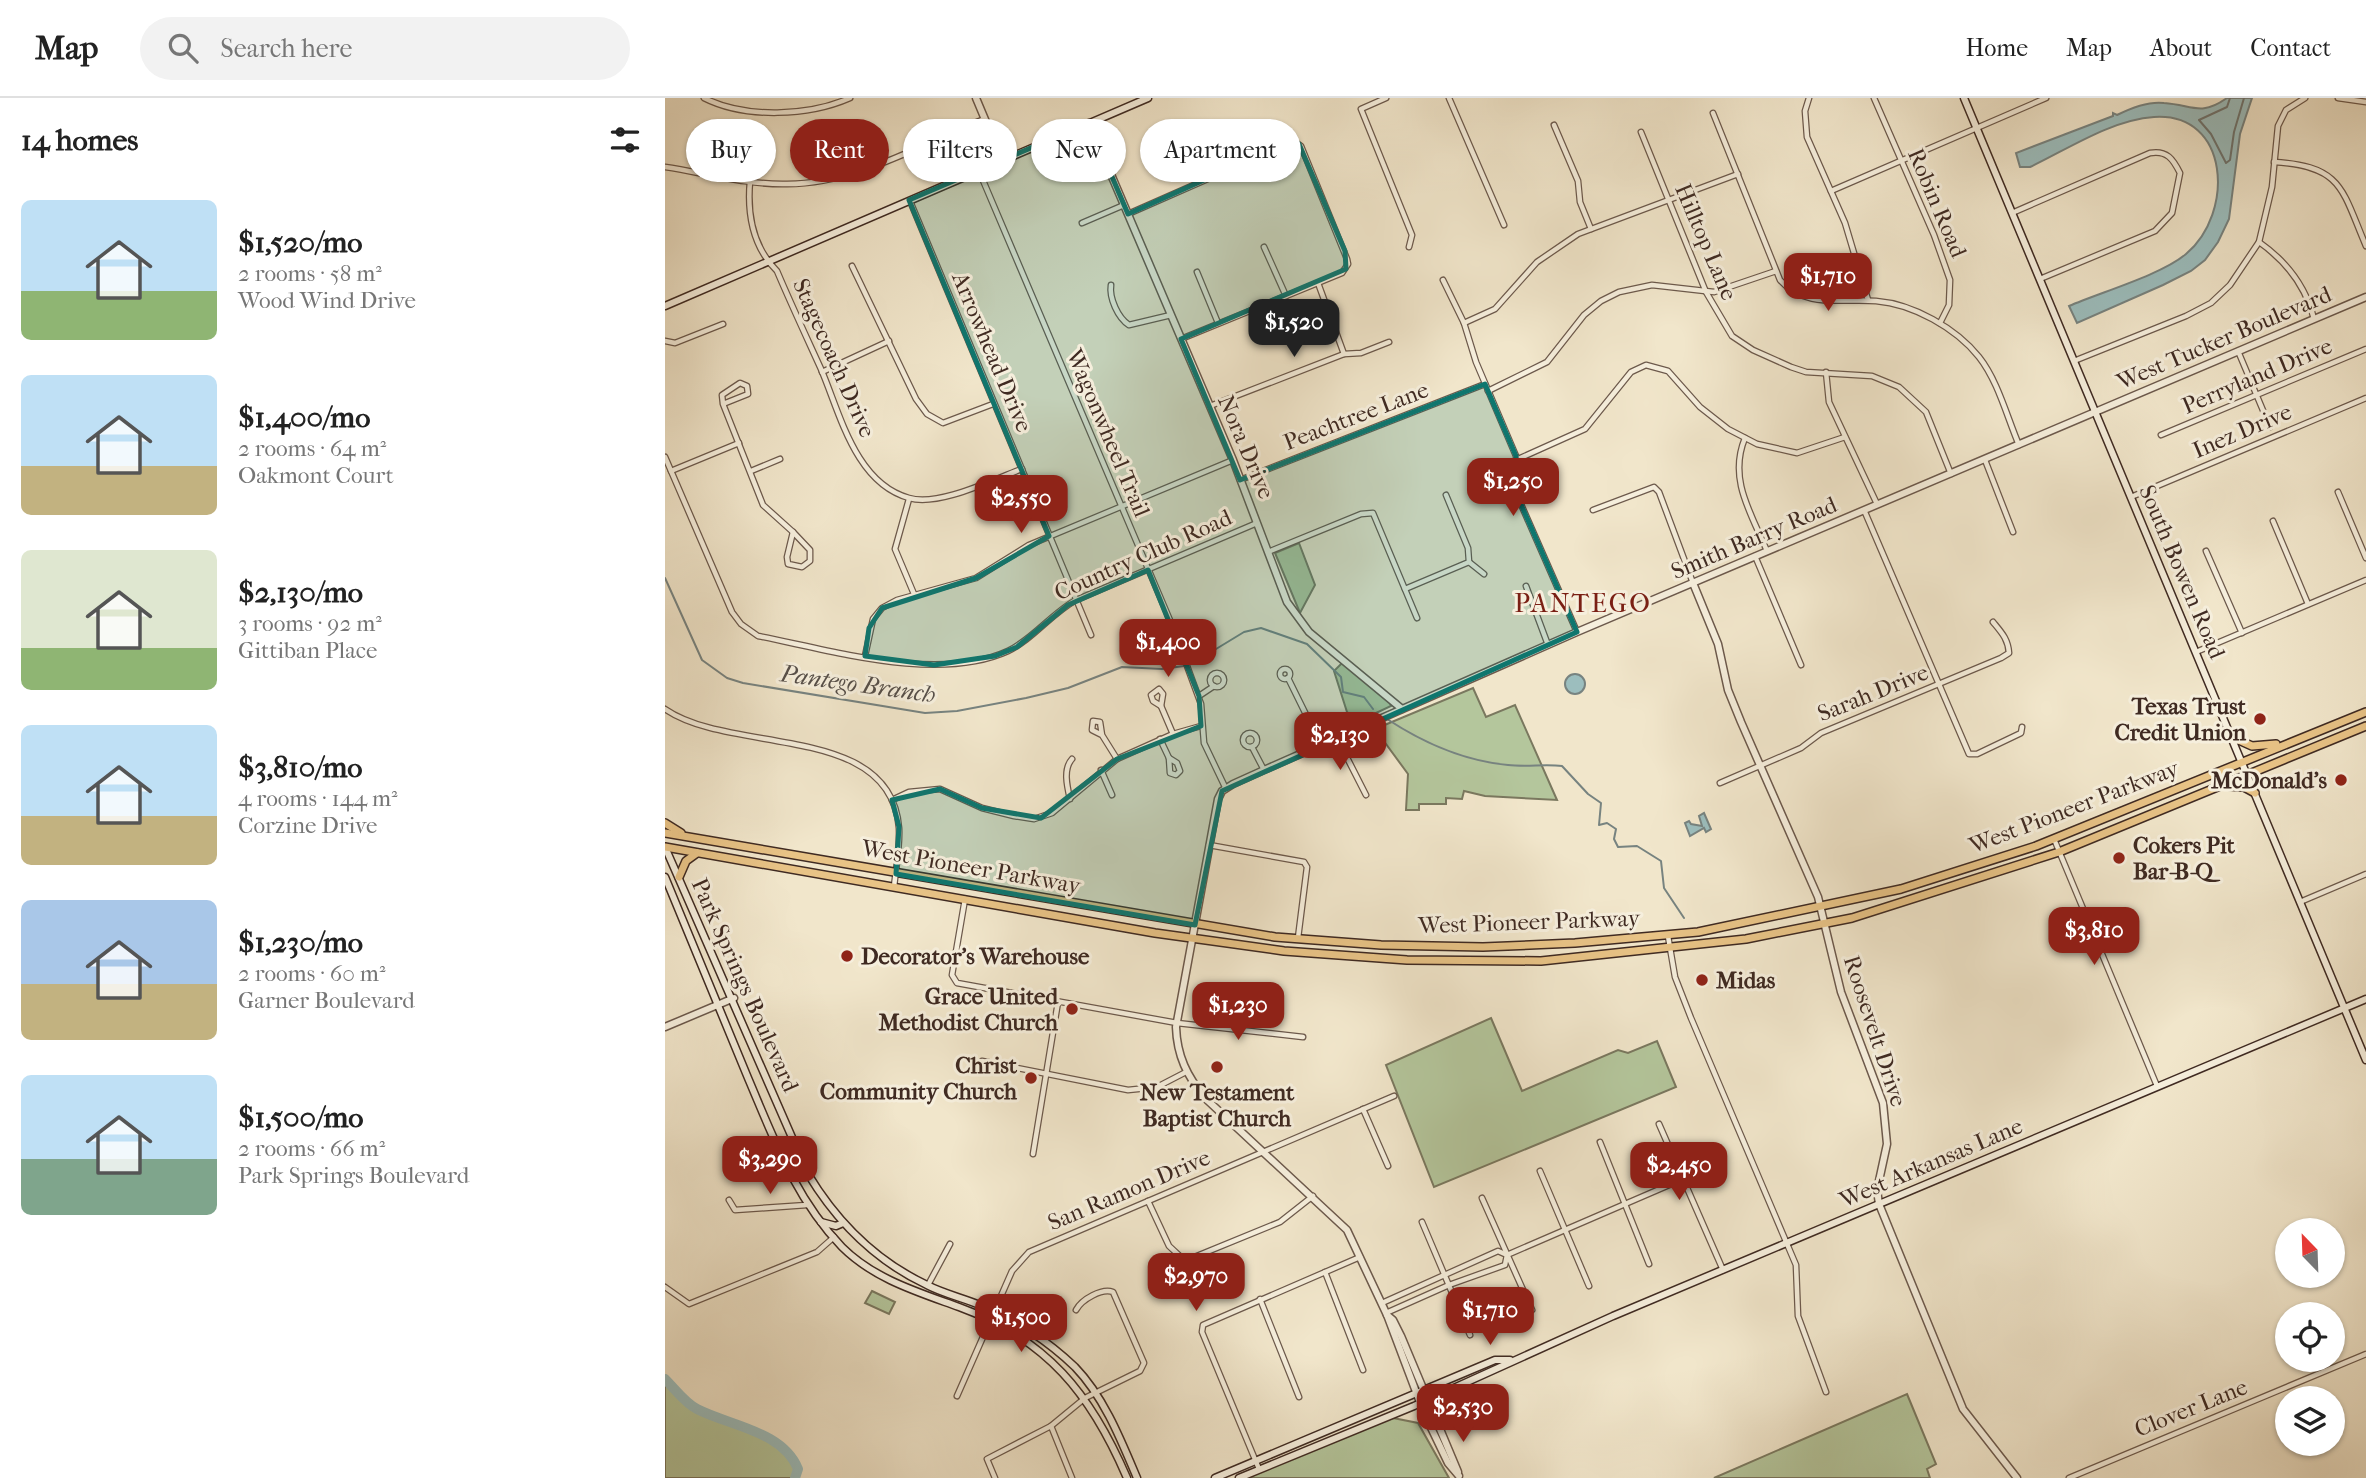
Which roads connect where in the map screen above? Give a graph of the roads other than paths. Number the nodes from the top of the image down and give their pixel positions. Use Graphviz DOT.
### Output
graph roads {
  1 [pos="704,98"];
  2 [pos="850,98"];
  3 [pos="976,98"];
  4 [pos="1148,98"];
  5 [pos="1386,98"];
  6 [pos="1449,98"];
  7 [pos="1809,98"];
  8 [pos="1874,98"];
  9 [pos="1964,98"];
  10 [pos="2046,98"];
  11 [pos="2305,98"];
  12 [pos="2338,98"];
  13 [pos="2366,102"];
  14 [pos="1713,113"];
  15 [pos="984,119"];
  16 [pos="1098,119"];
  17 [pos="1553,125"];
  18 [pos="1976,127"];
  19 [pos="1641,132"];
  20 [pos="903,152"];
  21 [pos="1900,160"];
  22 [pos="2274,162"];
  23 [pos="665,167"];
  24 [pos="686,170"];
  25 [pos="1738,174"];
  26 [pos="750,182"];
  27 [pos="759,182"];
  28 [pos="951,182"];
  29 [pos="984,182"];
  30 [pos="1113,182"];
  31 [pos="1831,191"];
  32 [pos="909,200"];
  33 [pos="1670,202"];
  34 [pos="1123,205"];
  35 [pos="2012,213"];
  36 [pos="1128,214"];
  37 [pos="1082,223"];
  38 [pos="1504,225"];
  39 [pos="1591,229"];
  40 [pos="2259,242"];
  41 [pos="2366,246"];
  42 [pos="1264,247"];
  43 [pos="1409,247"];
  44 [pos="767,262"];
  45 [pos="852,266"];
  46 [pos="1776,271"];
  47 [pos="1197,272"];
  48 [pos="2040,279"];
  49 [pos="1443,280"];
  50 [pos="1318,283"];
  51 [pos="1111,285"];
  52 [pos="1706,292"];
  53 [pos="1286,296"];
  54 [pos="2366,296"];
  55 [pos="1868,300"];
  56 [pos="665,306"];
  57 [pos="1171,314"];
  58 [pos="2314,319"];
  59 [pos="1218,323"];
  60 [pos="1464,323"];
  61 [pos="1940,323"];
  62 [pos="723,324"];
  63 [pos="1181,339"];
  64 [pos="665,341"];
  65 [pos="889,341"];
  66 [pos="1389,342"];
  67 [pos="2366,349"];
  68 [pos="2238,351"];
  69 [pos="1344,354"];
  70 [pos="2074,361"];
  71 [pos="822,372"];
  72 [pos="1826,372"];
  73 [pos="1485,384"];
  74 [pos="1488,391"];
  75 [pos="2256,395"];
  76 [pos="2366,398"];
  77 [pos="723,404"];
  78 [pos="993,404"];
  79 [pos="1210,406"];
  80 [pos="2095,412"];
  81 [pos="2270,427"];
  82 [pos="2161,435"];
  83 [pos="1845,436"];
  84 [pos="1745,438"];
  85 [pos="739,443"];
  86 [pos="2019,445"];
  87 [pos="665,457"];
  88 [pos="780,459"];
  89 [pos="1233,460"];
  90 [pos="1516,460"];
  91 [pos="1985,460"];
  92 [pos="1022,469"];
  93 [pos="671,471"];
  94 [pos="751,471"];
  95 [pos="1951,474"];
  96 [pos="1240,480"];
  97 [pos="2338,492"];
  98 [pos="1446,495"];
  99 [pos="2131,496"];
  100 [pos="909,499"];
  101 [pos="1877,504"];
  102 [pos="1120,507"];
  103 [pos="1593,510"];
  104 [pos="1864,510"];
  105 [pos="2273,521"];
  106 [pos="1258,523"];
  107 [pos="793,532"];
  108 [pos="2014,532"];
  109 [pos="1049,536"];
  110 [pos="1767,551"];
  111 [pos="2206,551"];
  112 [pos="1268,552"];
  113 [pos="1755,556"];
  114 [pos="2366,558"];
  115 [pos="1469,562"];
  116 [pos="1148,570"];
  117 [pos="1484,574"];
  118 [pos="2366,580"];
  119 [pos="1693,583"];
  120 [pos="1526,586"];
  121 [pos="1405,589"];
  122 [pos="914,594"];
  123 [pos="1076,600"];
  124 [pos="2308,604"];
  125 [pos="1417,618"];
  126 [pos="1993,622"];
  127 [pos="1577,632"];
  128 [pos="2242,633"];
  129 [pos="1091,635"];
  130 [pos="1548,645"];
  131 [pos="2196,652"];
  132 [pos="865,656"];
  133 [pos="1801,665"];
  134 [pos="1288,678"];
  135 [pos="1214,685"];
  136 [pos="1940,685"];
  137 [pos="1199,696"];
  138 [pos="1161,706"];
  139 [pos="665,709"];
  140 [pos="1402,709"];
  141 [pos="2366,712"];
  142 [pos="1201,726"];
  143 [pos="2366,726"];
  144 [pos="2022,727"];
  145 [pos="1173,734"];
  146 [pos="1102,735"];
  147 [pos="1337,737"];
  148 [pos="2232,737"];
  149 [pos="1160,739"];
  150 [pos="2288,743"];
  151 [pos="1321,745"];
  152 [pos="1252,747"];
  153 [pos="1170,758"];
  154 [pos="1072,759"];
  155 [pos="1117,759"];
  156 [pos="2242,761"];
  157 [pos="1761,765"];
  158 [pos="1101,770"];
  159 [pos="1264,770"];
  160 [pos="2248,775"];
  161 [pos="1720,783"];
  162 [pos="2217,787"];
  163 [pos="1226,789"];
  164 [pos="2255,793"];
  165 [pos="1112,795"];
  166 [pos="1366,795"];
  167 [pos="1070,799"];
  168 [pos="892,800"];
  169 [pos="665,823"];
  170 [pos="665,833"];
  171 [pos="688,837"];
  172 [pos="2053,839"];
  173 [pos="1209,845"];
  174 [pos="665,847"];
  175 [pos="2059,852"];
  176 [pos="698,853"];
  177 [pos="896,874"];
  178 [pos="2366,874"];
  179 [pos="665,877"];
  180 [pos="679,877"];
  181 [pos="894,887"];
  182 [pos="965,899"];
  183 [pos="2301,902"];
  184 [pos="1821,908"];
  185 [pos="700,921"];
  186 [pos="1824,923"];
  187 [pos="1195,925"];
  188 [pos="685,927"];
  189 [pos="1668,936"];
  190 [pos="1193,938"];
  191 [pos="1298,939"];
  192 [pos="1670,949"];
  193 [pos="733,998"];
  194 [pos="2366,999"];
  195 [pos="1058,1002"];
  196 [pos="717,1005"];
  197 [pos="2344,1008"];
  198 [pos="1177,1023"];
  199 [pos="665,1027"];
  200 [pos="1303,1037"];
  201 [pos="2366,1060"];
  202 [pos="982,1062"];
  203 [pos="1186,1072"];
  204 [pos="1047,1076"];
  205 [pos="770,1085"];
  206 [pos="2157,1086"];
  207 [pos="754,1092"];
  208 [pos="1394,1096"];
  209 [pos="1363,1109"];
  210 [pos="1659,1124"];
  211 [pos="1600,1142"];
  212 [pos="1263,1152"];
  213 [pos="1033,1154"];
  214 [pos="1388,1166"];
  215 [pos="1540,1171"];
  216 [pos="1683,1179"];
  217 [pos="1313,1196"];
  218 [pos="1482,1198"];
  219 [pos="729,1200"];
  220 [pos="1149,1200"];
  221 [pos="1879,1204"];
  222 [pos="807,1205"];
  223 [pos="1625,1205"];
  224 [pos="819,1222"];
  225 [pos="1422,1222"];
  226 [pos="843,1223"];
  227 [pos="1566,1232"];
  228 [pos="834,1237"];
  229 [pos="1787,1242"];
  230 [pos="950,1244"];
  231 [pos="1507,1255"];
  232 [pos="1361,1257"];
  233 [pos="1649,1264"];
  234 [pos="1723,1269"];
  235 [pos="1325,1272"];
  236 [pos="1445,1276"];
  237 [pos="1449,1285"];
  238 [pos="928,1286"];
  239 [pos="1589,1286"];
  240 [pos="665,1287"];
  241 [pos="1259,1299"];
  242 [pos="1382,1304"];
  243 [pos="1076,1310"];
  244 [pos="1532,1310"];
  245 [pos="994,1311"];
  246 [pos="1386,1314"];
  247 [pos="990,1321"];
  248 [pos="1470,1335"];
  249 [pos="2366,1354"];
  250 [pos="1510,1360"];
  251 [pos="1363,1370"];
  252 [pos="1425,1389"];
  253 [pos="1826,1392"];
  254 [pos="1095,1393"];
  255 [pos="1416,1393"];
  256 [pos="957,1396"];
  257 [pos="1299,1397"];
  258 [pos="1085,1398"];
  259 [pos="1429,1399"];
  260 [pos="1420,1403"];
  261 [pos="1051,1426"];
  262 [pos="1256,1461"];
  263 [pos="1259,1469"];
  264 [pos="1459,1477"];
  265 [pos="995,1478"];
  266 [pos="1072,1478"];
  267 [pos="1127,1478"];
  268 [pos="1137,1478"];
  269 [pos="1215,1478"];
  270 [pos="1239,1478"];
  271 [pos="2017,1478"];
  272 [pos="2069,1478"];
  1 -- 2 [label="street"];
  3 -- 15 [label="main road"];
  4 -- 16 [label="main road"];
  5 -- 43 [label="street"];
  6 -- 38 [label="street"];
  7 -- 31 [label="street"];
  8 -- 21 [label="street, Robin Road"];
  9 -- 18 [label="main road, South Bowen Road"];
  10 -- 18 [label="street"];
  11 -- 22 [label="street"];
  12 -- 13 [label="street"];
  14 -- 25 [label="street"];
  17 -- 39 [label="street"];
  18 -- 21 [label="street"];
  18 -- 35 [label="main road, South Bowen Road"];
  19 -- 33 [label="street, Hilltop Lane"];
  20 -- 27 [label="street"];
  21 -- 31 [label="street"];
  21 -- 61 [label="street, Robin Road"];
  22 -- 40 [label="street"];
  22 -- 41 [label="street"];
  23 -- 24 [label="street"];
  25 -- 33 [label="street"];
  25 -- 46 [label="street"];
  26 -- 44 [label="street, Stagecoach Drive"];
  28 -- 32 [label="main road"];
  29 -- 102 [label="street, Wagonwheel Trail"];
  30 -- 34 [label="main road, Nora Drive"];
  31 -- 55 [label="street"];
  32 -- 44 [label="main road"];
  32 -- 78 [label="street, Arrowhead Drive"];
  33 -- 39 [label="street"];
  33 -- 52 [label="street, Hilltop Lane"];
  34 -- 36 [label="main road, Nora Drive"];
  34 -- 37 [label="street"];
  35 -- 48 [label="main road, South Bowen Road"];
  35 -- 48 [label="street"];
  36 -- 50 [label="street"];
  36 -- 57 [label="main road, Nora Drive"];
  39 -- 60 [label="street"];
  40 -- 58 [label="street"];
  40 -- 70 [label="street"];
  42 -- 53 [label="street"];
  44 -- 56 [label="main road"];
  44 -- 71 [label="street, Stagecoach Drive"];
  45 -- 65 [label="street"];
  46 -- 52 [label="street"];
  46 -- 55 [label="street"];
  47 -- 59 [label="street"];
  48 -- 70 [label="main road, South Bowen Road"];
  49 -- 60 [label="street"];
  50 -- 53 [label="street"];
  50 -- 69 [label="street"];
  51 -- 57 [label="street"];
  52 -- 72 [label="street, Hilltop Lane"];
  52 -- 74 [label="street"];
  53 -- 59 [label="street"];
  54 -- 58 [label="main road, West Tucker Boulevard"];
  55 -- 61 [label="street"];
  57 -- 63 [label="main road, Nora Drive"];
  58 -- 68 [label="main road, West Tucker Boulevard"];
  59 -- 63 [label="street"];
  60 -- 73 [label="street"];
  61 -- 86 [label="street"];
  62 -- 64 [label="street"];
  63 -- 79 [label="main road, Nora Drive"];
  65 -- 71 [label="street"];
  65 -- 78 [label="street"];
  66 -- 69 [label="street"];
  67 -- 75 [label="street, Perryland Drive"];
  68 -- 75 [label="street"];
  68 -- 80 [label="main road, West Tucker Boulevard"];
  69 -- 79 [label="street"];
  70 -- 80 [label="main road, South Bowen Road"];
  71 -- 100 [label="street, Stagecoach Drive"];
  72 -- 83 [label="street"];
  72 -- 95 [label="street, Hilltop Lane"];
  73 -- 74 [label="street"];
  73 -- 96 [label="street, Peachtree Lane"];
  74 -- 90 [label="street"];
  75 -- 81 [label="street"];
  75 -- 82 [label="street, Perryland Drive"];
  76 -- 99 [label="street, Inez Drive"];
  77 -- 77 [label="street"];
  77 -- 85 [label="street"];
  78 -- 92 [label="street, Arrowhead Drive"];
  79 -- 89 [label="main road, Nora Drive"];
  80 -- 86 [label="main road, Smith Barry Road"];
  80 -- 99 [label="main road, South Bowen Road"];
  83 -- 84 [label="street"];
  83 -- 101 [label="street"];
  84 -- 90 [label="street"];
  84 -- 110 [label="street"];
  85 -- 93 [label="street"];
  85 -- 94 [label="street"];
  86 -- 91 [label="main road, Smith Barry Road"];
  87 -- 93 [label="street, Country Club Road"];
  88 -- 94 [label="street"];
  89 -- 96 [label="main road, Nora Drive"];
  89 -- 102 [label="street"];
  90 -- 127 [label="street"];
  91 -- 95 [label="main road, Smith Barry Road"];
  91 -- 108 [label="street"];
  92 -- 100 [label="street"];
  92 -- 109 [label="street, Arrowhead Drive"];
  93 -- 132 [label="street, Country Club Road"];
  94 -- 107 [label="street"];
  95 -- 101 [label="main road, Smith Barry Road"];
  96 -- 106 [label="main road, Nora Drive"];
  97 -- 114 [label="street"];
  98 -- 115 [label="street"];
  99 -- 131 [label="main road, South Bowen Road"];
  100 -- 122 [label="street"];
  101 -- 104 [label="main road, Smith Barry Road"];
  102 -- 109 [label="street"];
  102 -- 116 [label="street, Wagonwheel Trail"];
  103 -- 119 [label="street"];
  104 -- 110 [label="main road, Smith Barry Road"];
  104 -- 136 [label="street"];
  105 -- 124 [label="street"];
  106 -- 112 [label="main road, Nora Drive"];
  106 -- 116 [label="street, Country Club Road"];
  107 -- 107 [label="street"];
  109 -- 122 [label="street"];
  109 -- 123 [label="street, Arrowhead Drive"];
  110 -- 113 [label="main road, Smith Barry Road"];
  111 -- 128 [label="street"];
  112 -- 121 [label="street"];
  112 -- 140 [label="main road, Nora Drive"];
  113 -- 119 [label="main road, Smith Barry Road"];
  113 -- 133 [label="street"];
  115 -- 117 [label="street"];
  115 -- 121 [label="street"];
  116 -- 123 [label="street, Country Club Road"];
  116 -- 137 [label="street, Wagonwheel Trail"];
  118 -- 124 [label="street"];
  119 -- 127 [label="main road, Smith Barry Road"];
  119 -- 157 [label="main road, Roosevelt Drive"];
  120 -- 130 [label="street"];
  121 -- 125 [label="street"];
  122 -- 132 [label="street"];
  123 -- 129 [label="street, Arrowhead Drive"];
  123 -- 132 [label="street, Country Club Road"];
  124 -- 128 [label="street"];
  126 -- 136 [label="street, Sarah Drive"];
  127 -- 130 [label="main road, Smith Barry Road"];
  128 -- 131 [label="street"];
  130 -- 140 [label="main road, Smith Barry Road"];
  131 -- 148 [label="main road, South Bowen Road"];
  134 -- 151 [label="street"];
  135 -- 137 [label="street"];
  136 -- 144 [label="street"];
  136 -- 157 [label="street, Sarah Drive"];
  137 -- 142 [label="street, Wagonwheel Trail"];
  138 -- 145 [label="street"];
  139 -- 168 [label="street"];
  140 -- 147 [label="main road, Smith Barry Road"];
  141 -- 150 [label="main road, West Pioneer Parkway"];
  142 -- 145 [label="street"];
  142 -- 163 [label="street, Wagonwheel Trail"];
  143 -- 160 [label="main road, West Pioneer Parkway"];
  145 -- 149 [label="street"];
  146 -- 155 [label="street"];
  147 -- 151 [label="main road, Smith Barry Road"];
  147 -- 166 [label="street"];
  148 -- 150 [label="main road"];
  148 -- 156 [label="main road, South Bowen Road"];
  149 -- 153 [label="street"];
  149 -- 155 [label="street"];
  150 -- 156 [label="main road, West Pioneer Parkway"];
  151 -- 159 [label="main road, Smith Barry Road"];
  152 -- 159 [label="street"];
  154 -- 167 [label="street"];
  155 -- 158 [label="street"];
  156 -- 160 [label="main road, South Bowen Road"];
  156 -- 172 [label="main road, West Pioneer Parkway"];
  157 -- 161 [label="street, Sarah Drive"];
  157 -- 184 [label="main road, Roosevelt Drive"];
  158 -- 165 [label="street"];
  158 -- 167 [label="street"];
  159 -- 163 [label="main road, Smith Barry Road"];
  160 -- 162 [label="main road, West Pioneer Parkway"];
  160 -- 164 [label="main road, South Bowen Road"];
  162 -- 164 [label="main road"];
  162 -- 175 [label="main road, West Pioneer Parkway"];
  163 -- 173 [label="main road"];
  164 -- 183 [label="main road, South Bowen Road"];
  167 -- 168 [label="street"];
  168 -- 177 [label="street"];
  169 -- 171 [label="main road"];
  170 -- 171 [label="main road, West Pioneer Parkway"];
  171 -- 177 [label="main road, West Pioneer Parkway"];
  172 -- 175 [label="street"];
  172 -- 184 [label="main road, West Pioneer Parkway"];
  173 -- 187 [label="main road"];
  173 -- 191 [label="street"];
  174 -- 176 [label="main road, West Pioneer Parkway"];
  174 -- 180 [label="main road, Park Springs Boulevard"];
  175 -- 186 [label="main road, West Pioneer Parkway"];
  175 -- 206 [label="street"];
  176 -- 180 [label="main road"];
  176 -- 181 [label="main road, West Pioneer Parkway"];
  177 -- 181 [label="street"];
  177 -- 187 [label="main road, West Pioneer Parkway"];
  178 -- 183 [label="street"];
  179 -- 188 [label="main road, Park Springs Boulevard"];
  180 -- 185 [label="main road, Park Springs Boulevard"];
  181 -- 182 [label="main road, West Pioneer Parkway"];
  182 -- 190 [label="main road, West Pioneer Parkway"];
  182 -- 195 [label="street"];
  183 -- 197 [label="main road, South Bowen Road"];
  184 -- 186 [label="main road, Roosevelt Drive"];
  184 -- 189 [label="main road, West Pioneer Parkway"];
  185 -- 188 [label="main road"];
  185 -- 193 [label="main road, Park Springs Boulevard"];
  186 -- 192 [label="main road, West Pioneer Parkway"];
  186 -- 221 [label="main road, Roosevelt Drive"];
  187 -- 190 [label="main road"];
  187 -- 191 [label="main road, West Pioneer Parkway"];
  188 -- 196 [label="main road, Park Springs Boulevard"];
  189 -- 191 [label="main road, West Pioneer Parkway"];
  189 -- 192 [label="street"];
  190 -- 192 [label="main road, West Pioneer Parkway"];
  190 -- 198 [label="main road"];
  192 -- 229 [label="street"];
  193 -- 196 [label="main road"];
  193 -- 205 [label="main road, Park Springs Boulevard"];
  194 -- 197 [label="main road, West Arkansas Lane"];
  195 -- 198 [label="street"];
  195 -- 204 [label="street"];
  196 -- 199 [label="main road"];
  196 -- 207 [label="main road, Park Springs Boulevard"];
  197 -- 201 [label="main road, South Bowen Road"];
  197 -- 206 [label="main road, West Arkansas Lane"];
  198 -- 200 [label="street"];
  198 -- 203 [label="main road"];
  202 -- 204 [label="street"];
  203 -- 204 [label="street"];
  203 -- 212 [label="main road"];
  204 -- 213 [label="street"];
  205 -- 207 [label="main road"];
  205 -- 226 [label="main road, Park Springs Boulevard"];
  206 -- 221 [label="main road, West Arkansas Lane"];
  207 -- 222 [label="main road, Park Springs Boulevard"];
  208 -- 209 [label="street, San Ramon Drive"];
  209 -- 212 [label="street, San Ramon Drive"];
  209 -- 214 [label="street"];
  210 -- 216 [label="street"];
  211 -- 223 [label="street"];
  212 -- 217 [label="main road"];
  212 -- 220 [label="street, San Ramon Drive"];
  215 -- 227 [label="street"];
  216 -- 223 [label="street"];
  216 -- 234 [label="street"];
  217 -- 220 [label="street"];
  217 -- 232 [label="main road"];
  218 -- 231 [label="street"];
  219 -- 222 [label="street"];
  220 -- 245 [label="street, San Ramon Drive"];
  221 -- 229 [label="main road, West Arkansas Lane"];
  221 -- 271 [label="main road, Roosevelt Drive"];
  222 -- 224 [label="main road, Park Springs Boulevard"];
  223 -- 227 [label="street"];
  223 -- 233 [label="street"];
  224 -- 226 [label="main road"];
  224 -- 228 [label="main road, Park Springs Boulevard"];
  225 -- 236 [label="street"];
  226 -- 238 [label="main road, Park Springs Boulevard"];
  227 -- 231 [label="street"];
  227 -- 239 [label="street"];
  228 -- 240 [label="street"];
  228 -- 247 [label="main road, Park Springs Boulevard"];
  229 -- 234 [label="main road, West Arkansas Lane"];
  229 -- 253 [label="street"];
  230 -- 238 [label="street"];
  231 -- 236 [label="street"];
  231 -- 237 [label="street"];
  231 -- 244 [label="street"];
  232 -- 235 [label="street"];
  232 -- 242 [label="main road"];
  234 -- 250 [label="main road, West Arkansas Lane"];
  235 -- 241 [label="street"];
  235 -- 251 [label="street"];
  236 -- 237 [label="street"];
  236 -- 242 [label="street"];
  237 -- 246 [label="street"];
  237 -- 248 [label="street"];
  238 -- 245 [label="main road, Park Springs Boulevard"];
  241 -- 257 [label="street"];
  241 -- 262 [label="street"];
  242 -- 246 [label="main road"];
  243 -- 254 [label="street"];
  245 -- 247 [label="street, San Ramon Drive"];
  245 -- 254 [label="main road, Park Springs Boulevard"];
  246 -- 252 [label="main road"];
  246 -- 255 [label="main road"];
  247 -- 256 [label="street, San Ramon Drive"];
  247 -- 258 [label="main road, Park Springs Boulevard"];
  249 -- 272 [label="street, Clover Lane"];
  250 -- 252 [label="main road, West Arkansas Lane"];
  250 -- 259 [label="main road, West Arkansas Lane"];
  252 -- 255 [label="main road, West Arkansas Lane"];
  252 -- 259 [label="main road"];
  254 -- 258 [label="street"];
  254 -- 268 [label="main road, Park Springs Boulevard"];
  255 -- 260 [label="main road"];
  255 -- 262 [label="main road, West Arkansas Lane"];
  258 -- 261 [label="street"];
  258 -- 267 [label="main road, Park Springs Boulevard"];
  259 -- 260 [label="main road, West Arkansas Lane"];
  259 -- 264 [label="main road"];
  260 -- 263 [label="main road, West Arkansas Lane"];
  260 -- 264 [label="main road"];
  261 -- 265 [label="street"];
  261 -- 266 [label="street"];
  262 -- 263 [label="street"];
  262 -- 269 [label="main road, West Arkansas Lane"];
  263 -- 270 [label="main road, West Arkansas Lane"];
}
